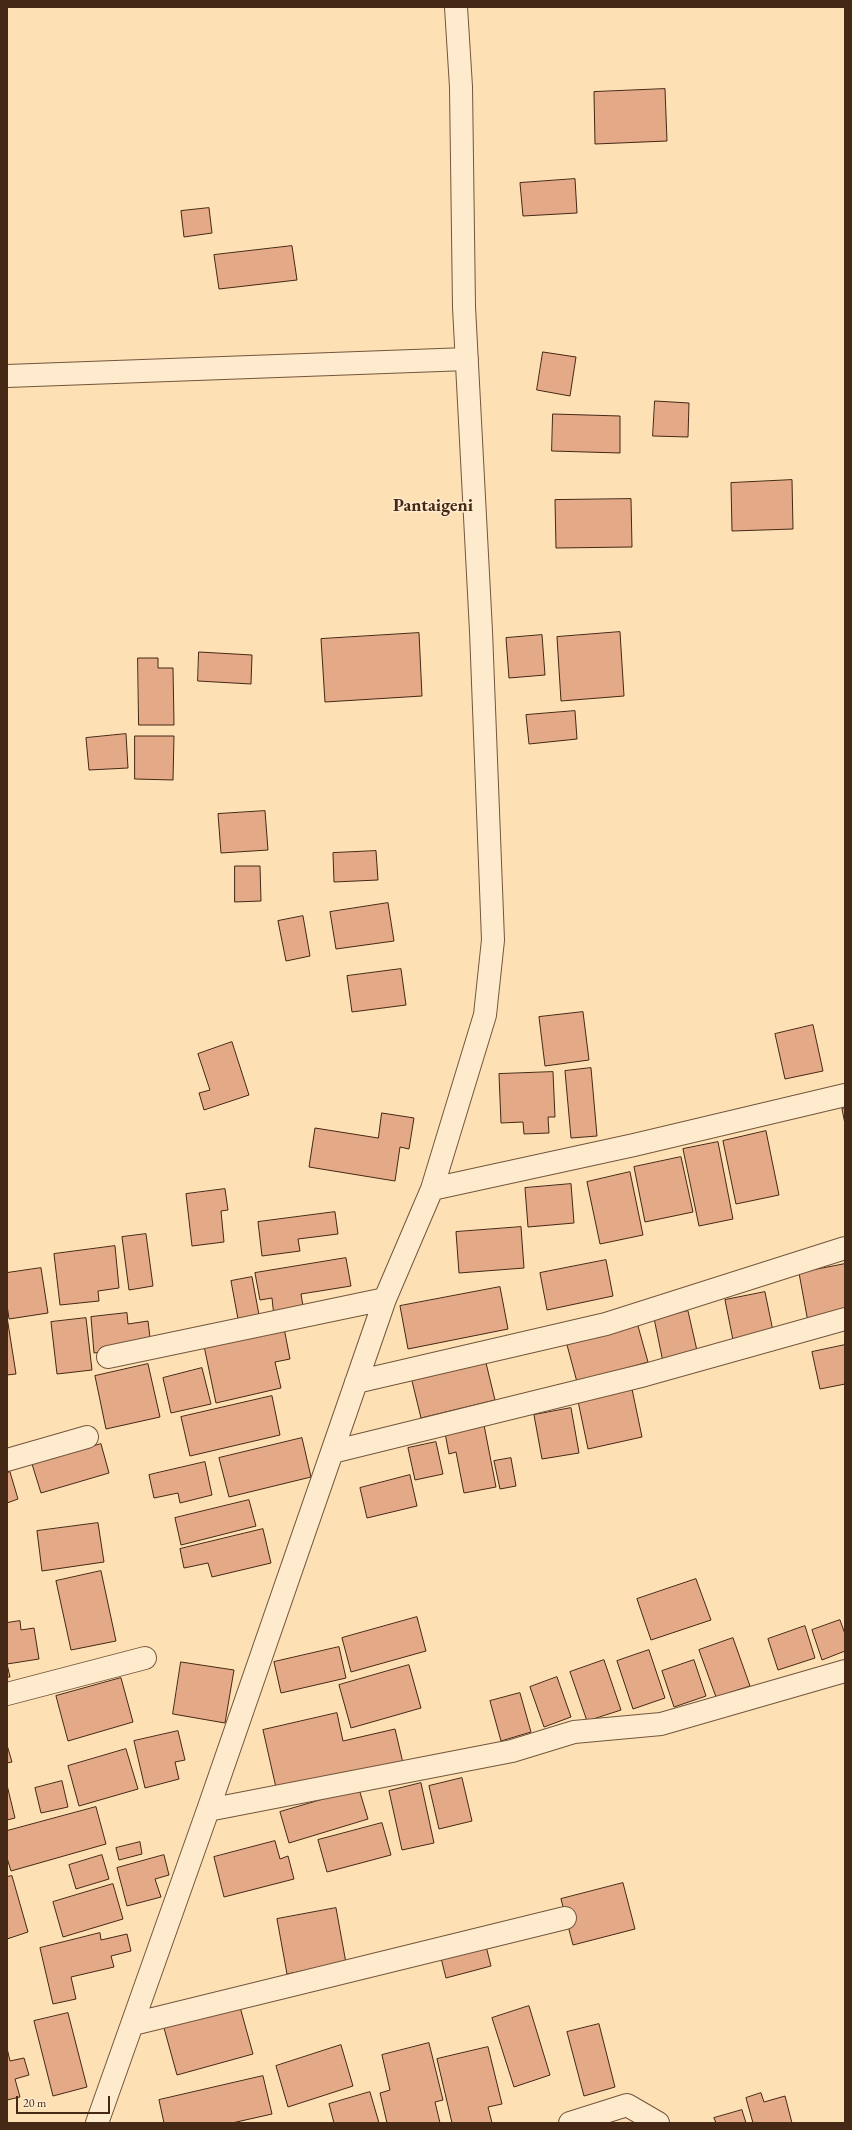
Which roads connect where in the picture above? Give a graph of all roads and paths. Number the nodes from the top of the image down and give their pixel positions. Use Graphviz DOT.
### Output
graph roads {
  1 [pos="456,7"];
  2 [pos="467,360"];
  3 [pos="7,376"];
  4 [pos="845,1095"];
  5 [pos="432,1189"];
  6 [pos="845,1248"];
  7 [pos="384,1299"];
  8 [pos="845,1319"];
  9 [pos="108,1357"];
  10 [pos="356,1382"];
  11 [pos="87,1438"];
  12 [pos="332,1452"];
  13 [pos="7,1460"];
  14 [pos="145,1658"];
  15 [pos="845,1671"];
  16 [pos="7,1694"];
  17 [pos="208,1810"];
  18 [pos="565,1918"];
  19 [pos="133,2024"];
  20 [pos="97,2123"];
  21 [pos="570,2123"];
  22 [pos="658,2123"];
  1 -- 2 [label="street"];
  2 -- 3 [label="street"];
  2 -- 5 [label="street"];
  4 -- 5 [label="street"];
  5 -- 7 [label="street"];
  6 -- 10 [label="street"];
  7 -- 9 [label="street"];
  7 -- 10 [label="street"];
  8 -- 12 [label="street"];
  10 -- 12 [label="street"];
  11 -- 13 [label="street"];
  12 -- 17 [label="street"];
  14 -- 16 [label="street"];
  15 -- 17 [label="street"];
  17 -- 19 [label="street"];
  18 -- 19 [label="street"];
  19 -- 20 [label="street"];
  21 -- 22 [label="street"];
}
